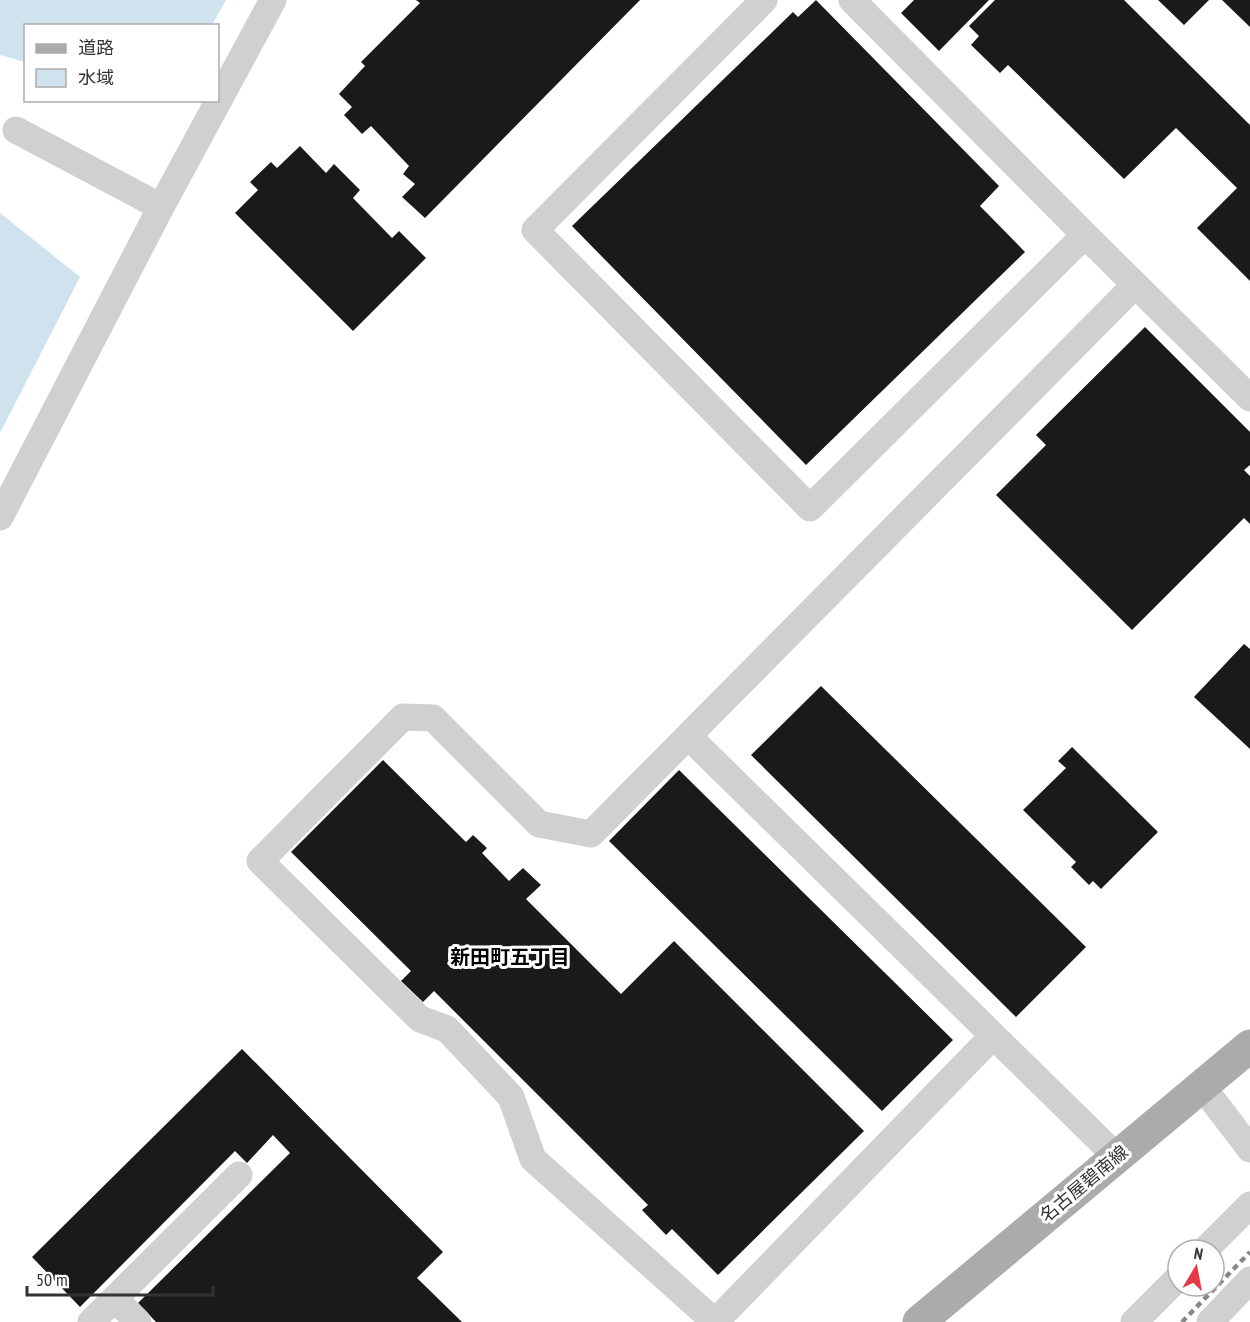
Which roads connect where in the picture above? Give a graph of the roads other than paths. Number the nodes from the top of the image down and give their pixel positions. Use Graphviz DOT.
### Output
graph roads {
  1 [pos="273,0"];
  2 [pos="764,0"];
  3 [pos="852,0"];
  4 [pos="219,100"];
  5 [pos="218,102"];
  6 [pos="16,130"];
  7 [pos="161,207"];
  8 [pos="1085,236"];
  9 [pos="1135,285"];
  10 [pos="1250,398"];
  11 [pos="0,518"];
  12 [pos="688,736"];
  13 [pos="993,1036"];
  14 [pos="1250,1046"];
  15 [pos="1202,1086"];
  16 [pos="1250,1149"];
  17 [pos="1116,1157"];
  18 [pos="238,1175"];
  19 [pos="1250,1205"];
  20 [pos="1217,1238"];
  21 [pos="1250,1280"];
  22 [pos="1166,1290"];
  23 [pos="115,1299"];
  24 [pos="91,1322"];
  25 [pos="138,1322"];
  26 [pos="919,1322"];
  27 [pos="1134,1322"];
  28 [pos="1210,1322"];
  1 -- 4 [label="street"];
  2 -- 8 [label="street"];
  3 -- 8 [label="street"];
  5 -- 7 [label="street"];
  6 -- 7 [label="street"];
  7 -- 11 [label="street"];
  8 -- 9 [label="street"];
  9 -- 10 [label="street"];
  9 -- 12 [label="street"];
  12 -- 13 [label="street"];
  12 -- 13 [label="street"];
  13 -- 17 [label="street"];
  14 -- 15 [label="main road, 名古屋碧南線"];
  15 -- 16 [label="street"];
  15 -- 17 [label="main road, 名古屋碧南線"];
  17 -- 26 [label="main road, 名古屋碧南線"];
  18 -- 23 [label="street"];
  19 -- 20 [label="street"];
  21 -- 28 [label="street"];
  22 -- 27 [label="street"];
  23 -- 24 [label="street"];
  23 -- 25 [label="street"];
}
